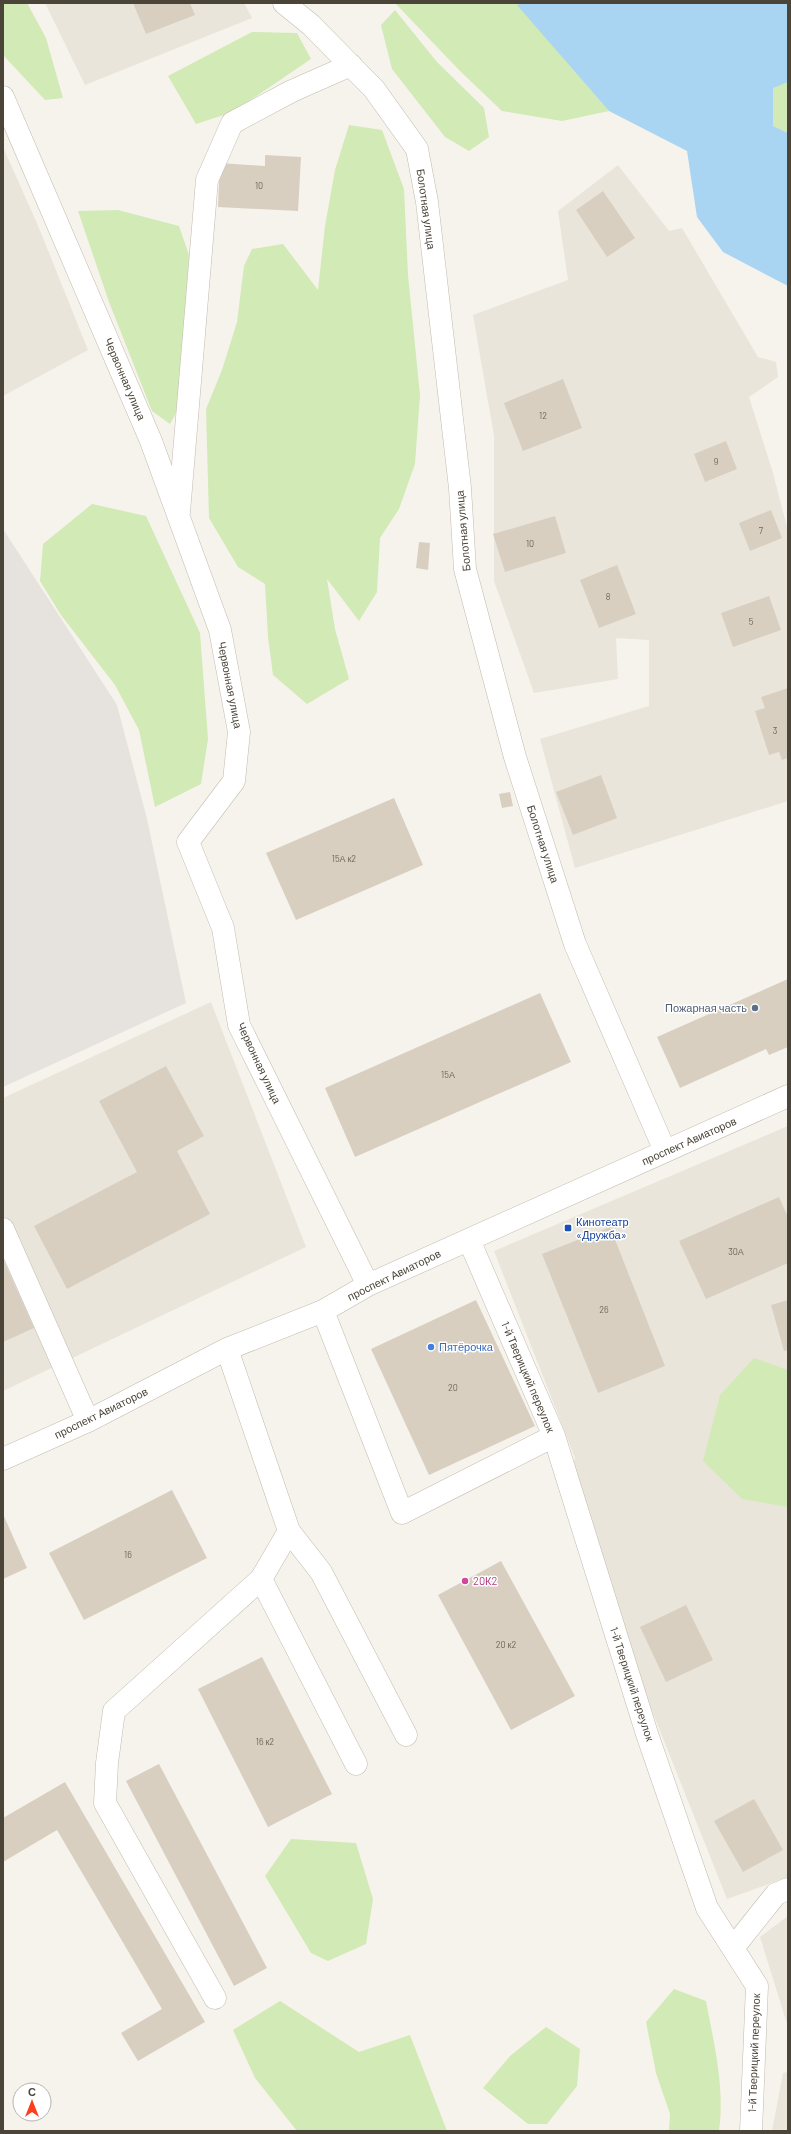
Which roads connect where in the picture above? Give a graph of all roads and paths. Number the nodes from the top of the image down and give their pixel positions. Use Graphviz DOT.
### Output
graph roads {
  1 [pos="284,3"];
  2 [pos="351,65"];
  3 [pos="3,97"];
  4 [pos="179,517"];
  5 [pos="788,1096"];
  6 [pos="665,1151"];
  7 [pos="3,1229"];
  8 [pos="469,1240"];
  9 [pos="368,1285"];
  10 [pos="323,1311"];
  11 [pos="227,1350"];
  12 [pos="88,1421"];
  13 [pos="554,1436"];
  14 [pos="3,1459"];
  15 [pos="289,1531"];
  16 [pos="261,1579"];
  17 [pos="406,1735"];
  18 [pos="356,1764"];
  19 [pos="788,1889"];
  20 [pos="733,1948"];
  21 [pos="216,1998"];
  22 [pos="751,2131"];
  1 -- 2 [label="street, Болотная улица"];
  2 -- 4 [label="street"];
  2 -- 6 [label="street, Болотная улица"];
  3 -- 4 [label="street, Червонная улица"];
  4 -- 9 [label="street, Червонная улица"];
  5 -- 6 [label="street, проспект Авиаторов"];
  6 -- 8 [label="street, проспект Авиаторов"];
  7 -- 12 [label="street"];
  8 -- 9 [label="street, проспект Авиаторов"];
  8 -- 13 [label="street, 1-й Тверицкий переулок"];
  9 -- 10 [label="street, проспект Авиаторов"];
  10 -- 11 [label="street, проспект Авиаторов"];
  10 -- 13 [label="street"];
  11 -- 12 [label="street, проспект Авиаторов"];
  11 -- 15 [label="street"];
  12 -- 14 [label="street, проспект Авиаторов"];
  13 -- 20 [label="street, 1-й Тверицкий переулок"];
  15 -- 16 [label="street"];
  15 -- 17 [label="street"];
  16 -- 18 [label="street"];
  16 -- 21 [label="street"];
  19 -- 20 [label="street"];
  20 -- 22 [label="street, 1-й Тверицкий переулок"];
}
